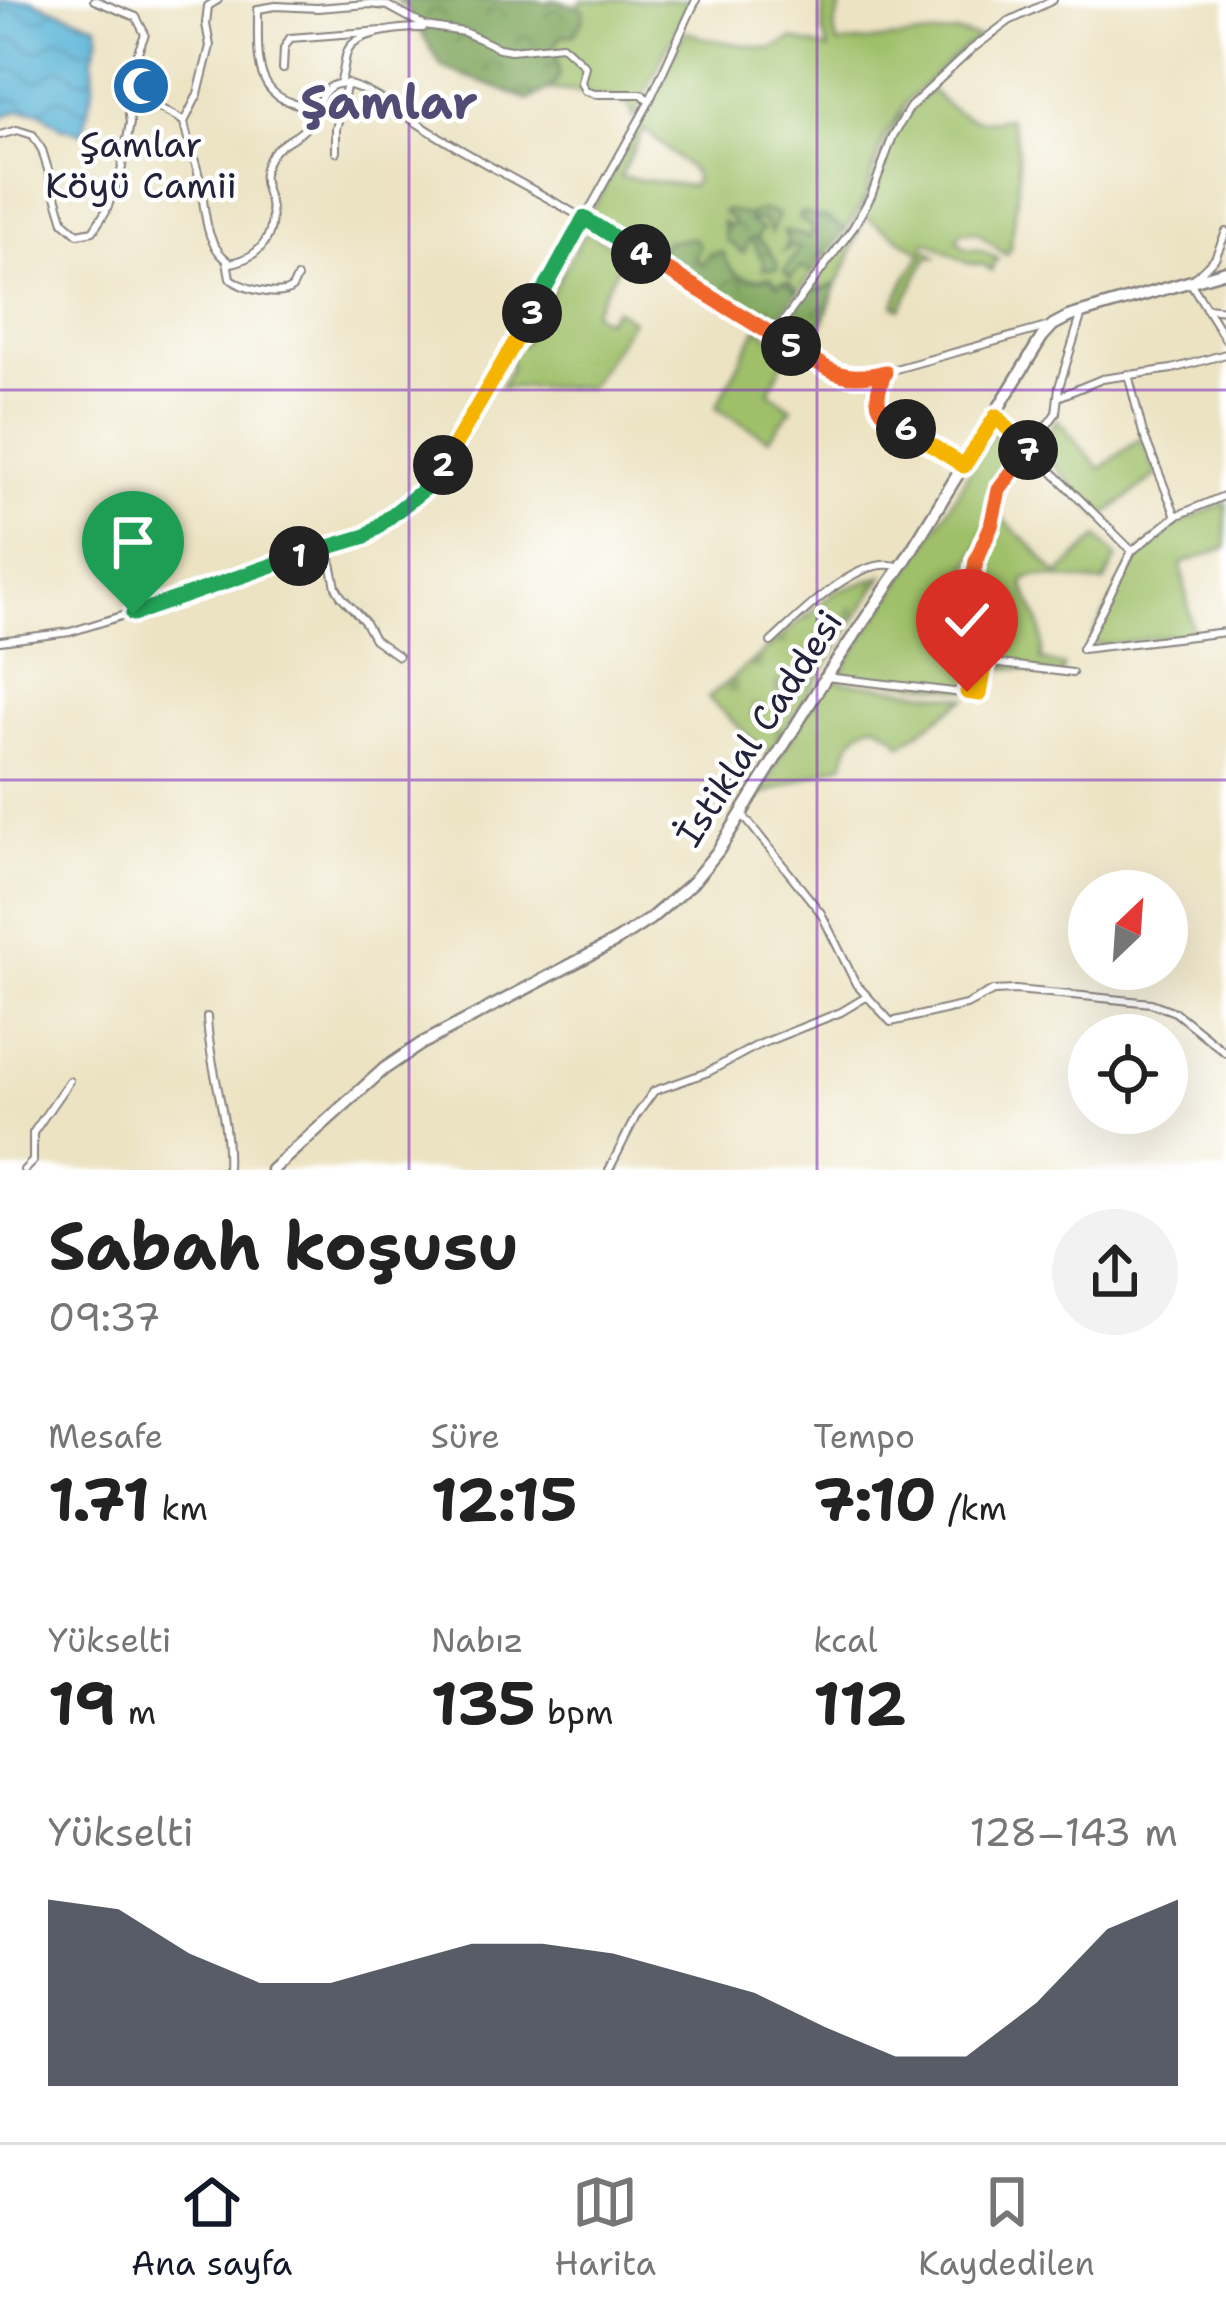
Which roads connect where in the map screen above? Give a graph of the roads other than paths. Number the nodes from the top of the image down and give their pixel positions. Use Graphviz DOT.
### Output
graph roads {
  1 [pos="94,0"];
  2 [pos="218,0"];
  3 [pos="251,0"];
  4 [pos="696,0"];
  5 [pos="1054,0"];
  6 [pos="258,9"];
  7 [pos="429,27"];
  8 [pos="382,31"];
  9 [pos="132,63"];
  10 [pos="283,69"];
  11 [pos="343,83"];
  12 [pos="649,101"];
  13 [pos="315,106"];
  14 [pos="184,122"];
  15 [pos="0,135"];
  16 [pos="336,152"];
  17 [pos="584,218"];
  18 [pos="1226,232"];
  19 [pos="1215,258"];
  20 [pos="227,262"];
  21 [pos="1225,271"];
  22 [pos="297,278"];
  23 [pos="1190,282"];
  24 [pos="1206,308"];
  25 [pos="1226,310"];
  26 [pos="1083,311"];
  27 [pos="1053,326"];
  28 [pos="772,335"];
  29 [pos="1226,340"];
  30 [pos="1226,354"];
  31 [pos="885,372"];
  32 [pos="1128,374"];
  33 [pos="1058,397"];
  34 [pos="996,416"];
  35 [pos="1029,451"];
  36 [pos="964,466"];
  37 [pos="1226,495"];
  38 [pos="1176,515"];
  39 [pos="328,548"];
  40 [pos="1132,551"];
  41 [pos="900,567"];
  42 [pos="1226,632"];
  43 [pos="0,640"];
  44 [pos="771,643"];
  45 [pos="398,656"];
  46 [pos="985,662"];
  47 [pos="1072,673"];
  48 [pos="826,676"];
  49 [pos="742,814"];
  50 [pos="866,997"];
  51 [pos="207,1017"];
  52 [pos="1226,1054"];
  53 [pos="69,1081"];
  54 [pos="279,1168"];
  55 [pos="24,1170"];
  56 [pos="227,1170"];
  57 [pos="609,1170"];
  1 -- 9 [label="street"];
  2 -- 14 [label="street"];
  3 -- 6 [label="street"];
  4 -- 12 [label="street"];
  5 -- 28 [label="street"];
  6 -- 7 [label="street"];
  6 -- 13 [label="street"];
  7 -- 8 [label="street"];
  7 -- 12 [label="street"];
  8 -- 10 [label="street"];
  8 -- 11 [label="street"];
  9 -- 14 [label="street"];
  9 -- 15 [label="street"];
  11 -- 13 [label="street"];
  11 -- 16 [label="street"];
  11 -- 17 [label="street"];
  12 -- 17 [label="street"];
  13 -- 20 [label="street"];
  14 -- 20 [label="street"];
  17 -- 28 [label="street"];
  17 -- 39 [label="street"];
  18 -- 19 [label="street"];
  19 -- 21 [label="street"];
  19 -- 23 [label="street"];
  20 -- 22 [label="street"];
  21 -- 23 [label="main road, İstiklal Caddesi"];
  23 -- 24 [label="street"];
  23 -- 26 [label="main road, İstiklal Caddesi"];
  24 -- 25 [label="street"];
  24 -- 29 [label="street"];
  26 -- 27 [label="main road, İstiklal Caddesi"];
  26 -- 33 [label="street"];
  27 -- 31 [label="street"];
  27 -- 34 [label="main road, İstiklal Caddesi"];
  28 -- 31 [label="street"];
  30 -- 32 [label="street"];
  31 -- 36 [label="street"];
  32 -- 33 [label="street"];
  32 -- 38 [label="street"];
  33 -- 35 [label="street"];
  34 -- 35 [label="street"];
  34 -- 36 [label="main road, İstiklal Caddesi"];
  35 -- 40 [label="street"];
  35 -- 46 [label="street"];
  36 -- 41 [label="main road, İstiklal Caddesi"];
  37 -- 38 [label="street"];
  38 -- 40 [label="street"];
  39 -- 43 [label="street"];
  39 -- 45 [label="street"];
  40 -- 42 [label="street"];
  41 -- 44 [label="street"];
  41 -- 48 [label="main road, İstiklal Caddesi"];
  46 -- 47 [label="street"];
  46 -- 48 [label="street"];
  48 -- 49 [label="main road, İstiklal Caddesi"];
  49 -- 50 [label="street"];
  49 -- 54 [label="main road, İstiklal Caddesi"];
  50 -- 52 [label="street"];
  50 -- 57 [label="street"];
  51 -- 56 [label="street"];
  53 -- 55 [label="street"];
}
